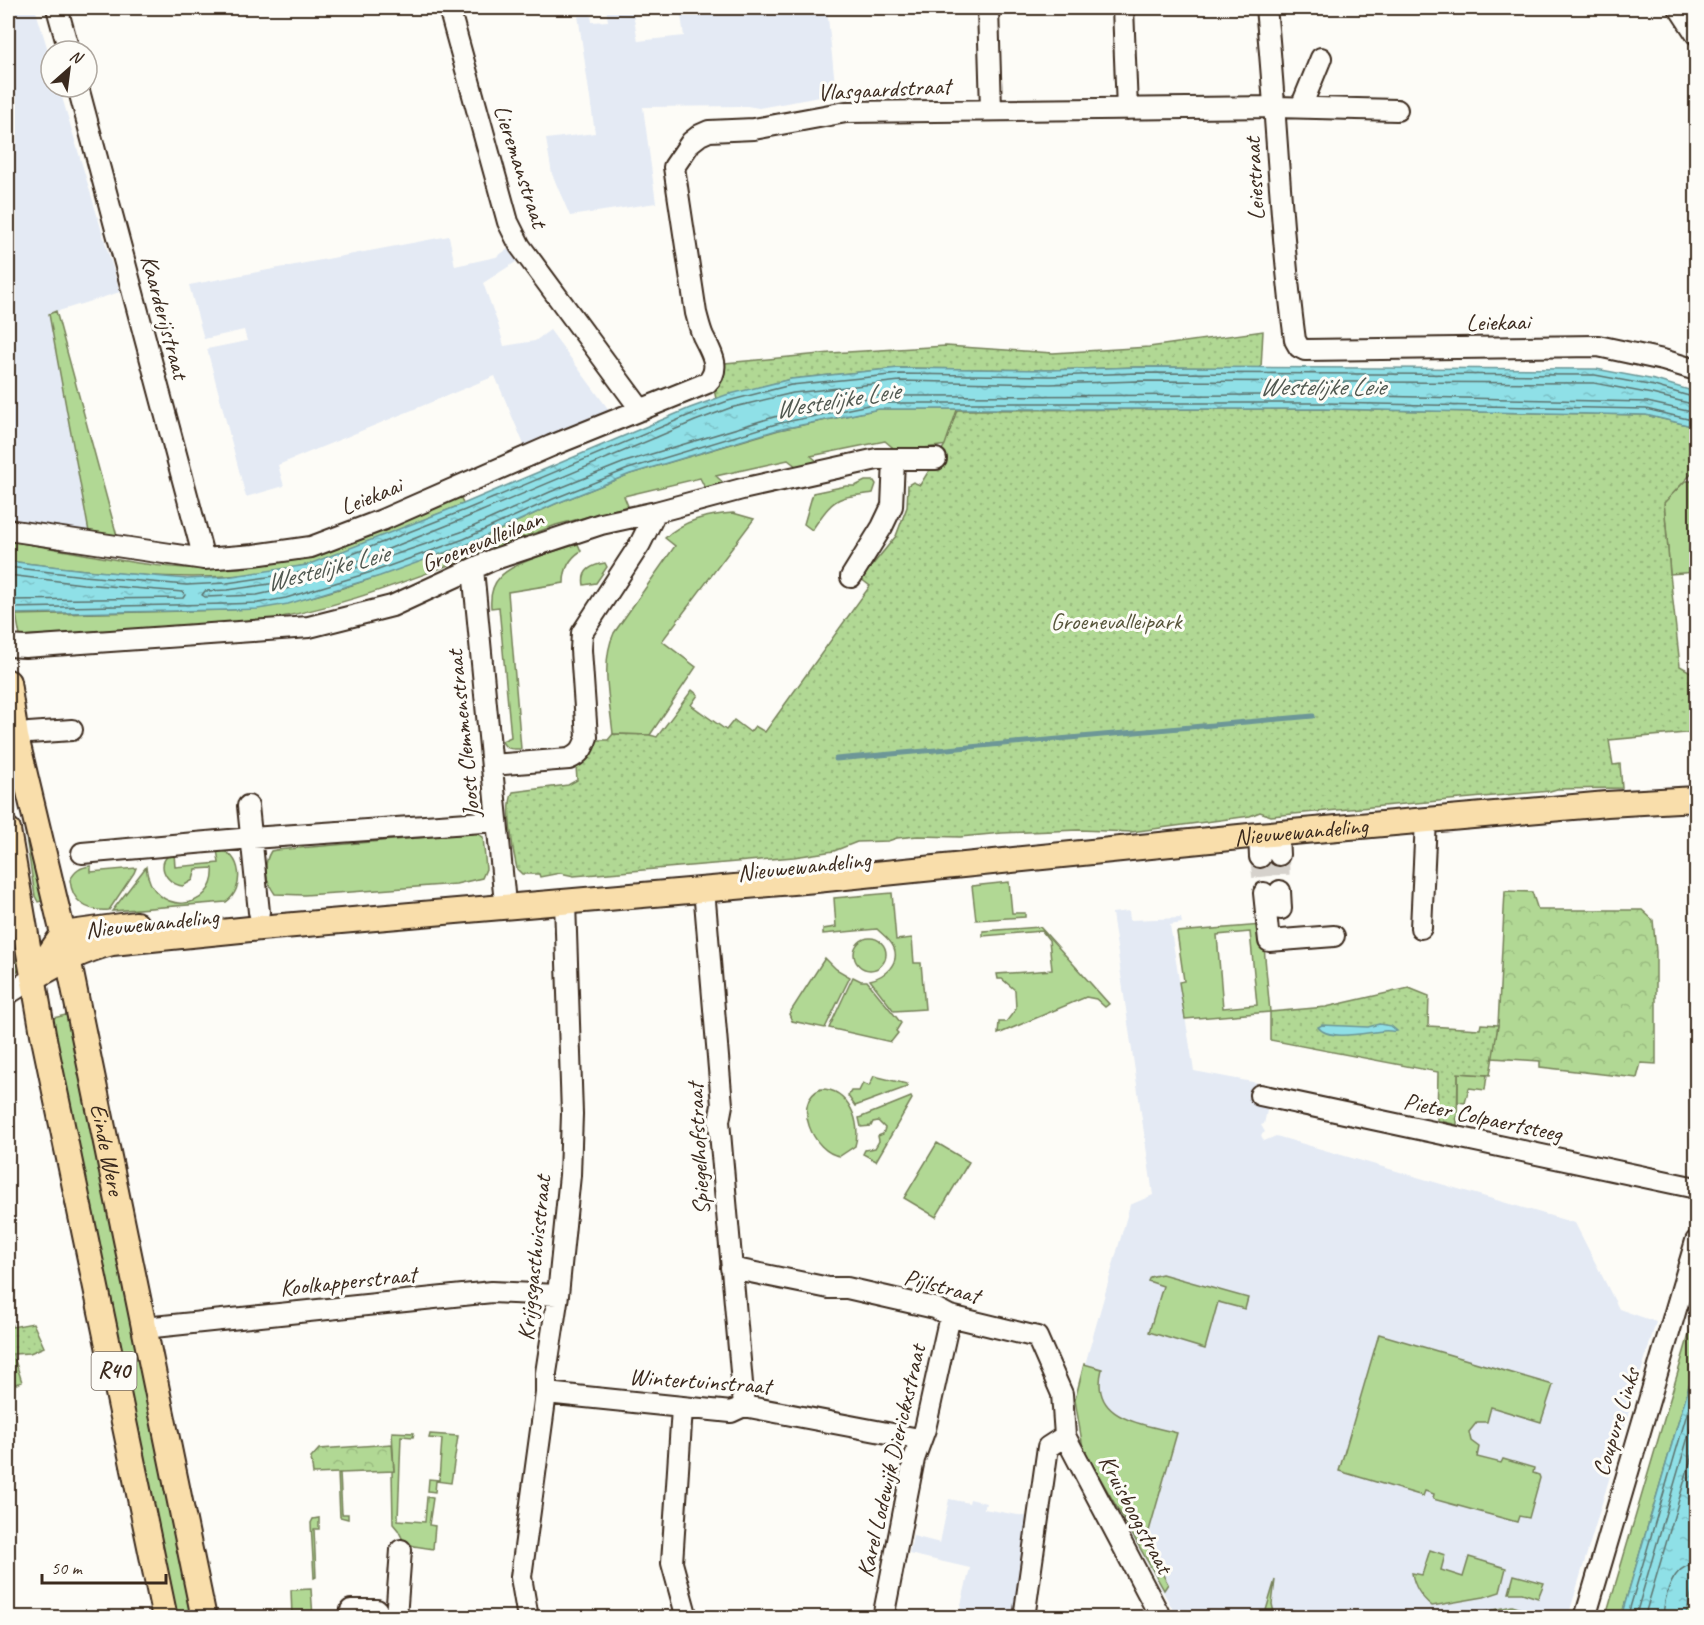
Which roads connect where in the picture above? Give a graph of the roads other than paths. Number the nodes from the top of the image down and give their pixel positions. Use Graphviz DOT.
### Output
graph roads {
  1 [pos="57,8"];
  2 [pos="448,8"];
  3 [pos="988,8"];
  4 [pos="1123,8"];
  5 [pos="1266,8"];
  6 [pos="1679,8"];
  7 [pos="1696,34"];
  8 [pos="66,39"];
  9 [pos="1321,58"];
  10 [pos="81,99"];
  11 [pos="1276,107"];
  12 [pos="1301,107"];
  13 [pos="1127,109"];
  14 [pos="991,110"];
  15 [pos="1397,110"];
  16 [pos="1299,347"];
  17 [pos="714,358"];
  18 [pos="1696,370"];
  19 [pos="641,410"];
  20 [pos="936,459"];
  21 [pos="894,460"];
  22 [pos="656,512"];
  23 [pos="8,530"];
  24 [pos="204,559"];
  25 [pos="473,569"];
  26 [pos="851,577"];
  27 [pos="8,646"];
  28 [pos="8,682"];
  29 [pos="72,730"];
  30 [pos="16,737"];
  31 [pos="492,765"];
  32 [pos="1696,791"];
  33 [pos="1696,799"];
  34 [pos="1607,804"];
  35 [pos="248,806"];
  36 [pos="1426,820"];
  37 [pos="497,821"];
  38 [pos="8,830"];
  39 [pos="252,838"];
  40 [pos="998,846"];
  41 [pos="1139,846"];
  42 [pos="82,853"];
  43 [pos="11,867"];
  44 [pos="932,868"];
  45 [pos="702,882"];
  46 [pos="611,884"];
  47 [pos="436,898"];
  48 [pos="1275,898"];
  49 [pos="505,900"];
  50 [pos="565,902"];
  51 [pos="389,917"];
  52 [pos="259,920"];
  53 [pos="1421,928"];
  54 [pos="63,934"];
  55 [pos="1334,936"];
  56 [pos="68,958"];
  57 [pos="33,978"];
  58 [pos="8,993"];
  59 [pos="1260,1095"];
  60 [pos="1696,1188"];
  61 [pos="1696,1242"];
  62 [pos="731,1268"];
  63 [pos="558,1294"];
  64 [pos="950,1316"];
  65 [pos="144,1328"];
  66 [pos="546,1393"];
  67 [pos="744,1406"];
  68 [pos="682,1408"];
  69 [pos="1065,1436"];
  70 [pos="920,1439"];
  71 [pos="401,1550"];
  72 [pos="351,1610"];
  73 [pos="390,1612"];
  74 [pos="165,1617"];
  75 [pos="204,1617"];
  76 [pos="528,1617"];
  77 [pos="687,1617"];
  78 [pos="883,1617"];
  79 [pos="1024,1617"];
  80 [pos="1161,1617"];
  81 [pos="1585,1617"];
  1 -- 8 [label="street"];
  2 -- 19 [label="street, Lieremanstraat"];
  3 -- 14 [label="street"];
  4 -- 13 [label="street"];
  5 -- 11 [label="street, Leiestraat"];
  6 -- 7 [label="street"];
  9 -- 12 [label="street"];
  10 -- 24 [label="street, Kaarderijstraat"];
  11 -- 12 [label="street, Vlasgaardstraat"];
  11 -- 13 [label="street, Vlasgaardstraat"];
  11 -- 16 [label="street, Leiestraat"];
  12 -- 15 [label="street, Vlasgaardstraat"];
  13 -- 14 [label="street, Vlasgaardstraat"];
  14 -- 17 [label="street, Vlasgaardstraat"];
  16 -- 18 [label="street, Leiekaai"];
  17 -- 19 [label="street, Leiekaai"];
  19 -- 24 [label="street, Leiekaai"];
  20 -- 21 [label="street, Groenevalleilaan"];
  21 -- 22 [label="street, Groenevalleilaan"];
  21 -- 26 [label="street"];
  22 -- 25 [label="street, Groenevalleilaan"];
  22 -- 31 [label="street"];
  23 -- 24 [label="street, Leiekaai"];
  25 -- 27 [label="street, Groenevalleilaan"];
  25 -- 31 [label="street, Joost Clemmenstraat"];
  28 -- 30 [label="main road, Einde Were / R40"];
  29 -- 30 [label="street"];
  30 -- 54 [label="main road, Einde Were / R40"];
  31 -- 37 [label="street, Joost Clemmenstraat"];
  32 -- 34 [label="main road, Nieuwewandeling"];
  33 -- 34 [label="main road, Nieuwewandeling"];
  34 -- 36 [label="main road, Nieuwewandeling"];
  35 -- 39 [label="street"];
  36 -- 41 [label="main road, Nieuwewandeling"];
  36 -- 53 [label="street"];
  37 -- 39 [label="street"];
  37 -- 49 [label="street, Joost Clemmenstraat"];
  38 -- 43 [label="main road, Einde Were / R40"];
  39 -- 42 [label="street"];
  39 -- 52 [label="street"];
  40 -- 41 [label="main road, Nieuwewandeling"];
  40 -- 44 [label="main road, Nieuwewandeling"];
  40 -- 45 [label="main road, Nieuwewandeling"];
  41 -- 44 [label="main road, Nieuwewandeling"];
  43 -- 57 [label="main road, Einde Were / R40"];
  44 -- 45 [label="main road, Nieuwewandeling"];
  45 -- 46 [label="main road, Nieuwewandeling"];
  45 -- 50 [label="main road, Nieuwewandeling"];
  45 -- 62 [label="street, Spiegelhofstraat"];
  46 -- 49 [label="main road, Nieuwewandeling"];
  46 -- 50 [label="main road, Nieuwewandeling"];
  47 -- 49 [label="main road, Nieuwewandeling"];
  47 -- 51 [label="main road, Nieuwewandeling"];
  47 -- 52 [label="main road, Nieuwewandeling"];
  48 -- 55 [label="street"];
  49 -- 50 [label="main road, Nieuwewandeling"];
  49 -- 51 [label="main road, Nieuwewandeling"];
  50 -- 63 [label="street, Krijgsgasthuisstraat"];
  51 -- 52 [label="main road, Nieuwewandeling"];
  52 -- 54 [label="main road, Nieuwewandeling"];
  52 -- 56 [label="main road, Nieuwewandeling"];
  54 -- 56 [label="main road, Einde Were / R40"];
  54 -- 57 [label="main road, Nieuwewandeling"];
  56 -- 57 [label="main road, Nieuwewandeling"];
  56 -- 65 [label="main road, Einde Were / R40"];
  57 -- 58 [label="street"];
  57 -- 74 [label="main road, Einde Were / R40"];
  59 -- 60 [label="street, Pieter Colpaertsteeg"];
  61 -- 81 [label="street, Coupure Links"];
  62 -- 64 [label="street, Pijlstraat"];
  62 -- 67 [label="street, Spiegelhofstraat"];
  63 -- 65 [label="street, Koolkapperstraat"];
  63 -- 66 [label="street, Krijgsgasthuisstraat"];
  64 -- 69 [label="street, Pijlstraat"];
  64 -- 70 [label="street, Karel Lodewijk Dierickxstraat"];
  65 -- 75 [label="main road, Einde Were / R40"];
  66 -- 68 [label="street, Wintertuinstraat"];
  66 -- 76 [label="street, Krijgsgasthuisstraat"];
  67 -- 68 [label="street, Wintertuinstraat"];
  67 -- 70 [label="street, Wintertuinstraat"];
  68 -- 77 [label="street"];
  69 -- 79 [label="street"];
  69 -- 80 [label="street, Kruisboogstraat"];
  70 -- 78 [label="street, Karel Lodewijk Dierickxstraat"];
  71 -- 73 [label="street"];
  72 -- 73 [label="street"];
}
